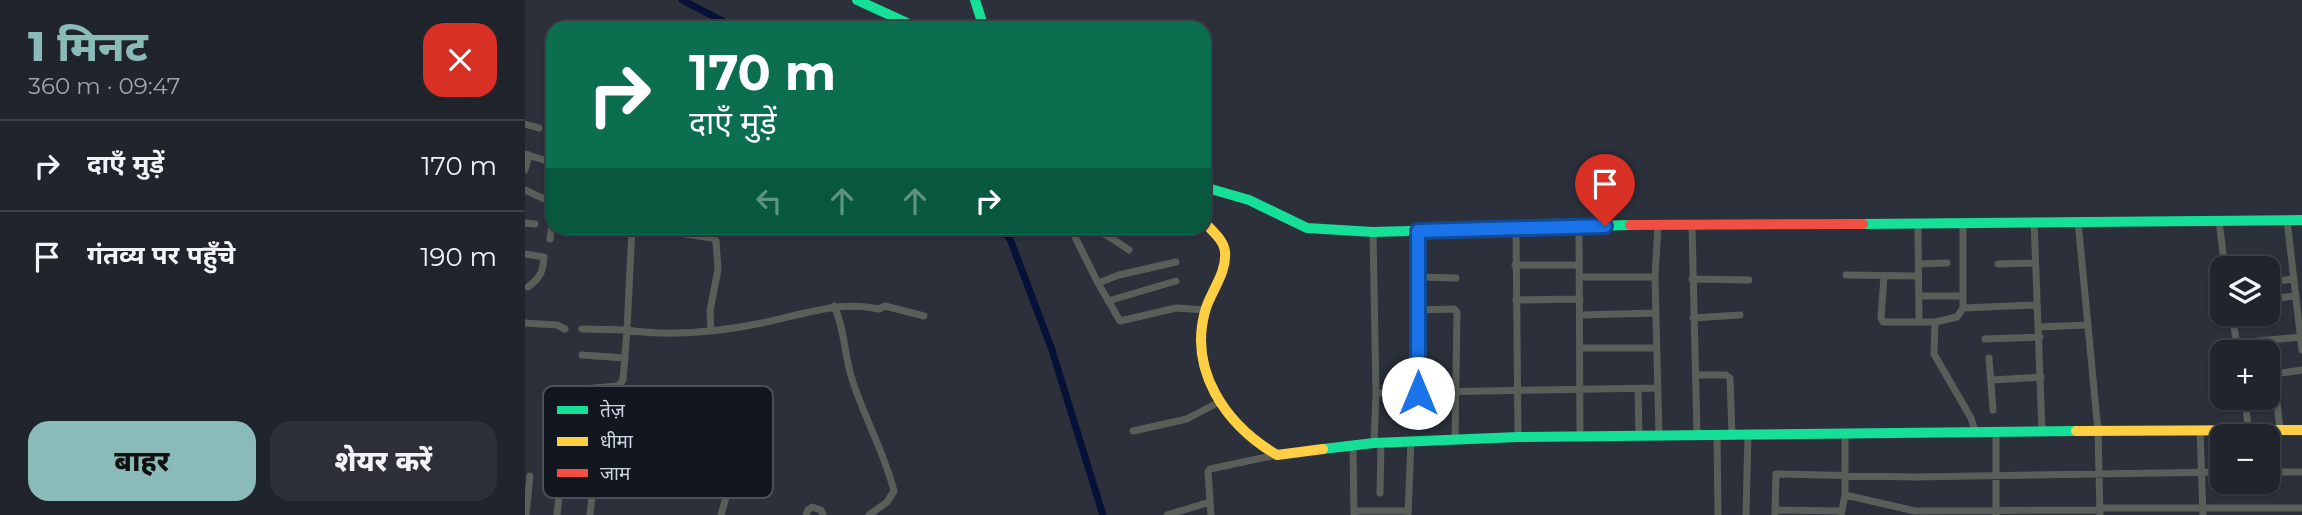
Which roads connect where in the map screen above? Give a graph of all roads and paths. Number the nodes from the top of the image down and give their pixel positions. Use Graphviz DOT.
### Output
graph roads {
  1 [pos="857,0"];
  2 [pos="975,0"];
  3 [pos="903,21"];
  4 [pos="982,21"];
  5 [pos="525,124"];
  6 [pos="539,128"];
  7 [pos="527,154"];
  8 [pos="544,160"];
  9 [pos="525,170"];
  10 [pos="1211,189"];
  11 [pos="525,190"];
  12 [pos="546,200"];
  13 [pos="2219,220"];
  14 [pos="2287,220"];
  15 [pos="2302,220"];
  16 [pos="2033,221"];
  17 [pos="2078,221"];
  18 [pos="1963,222"];
  19 [pos="525,223"];
  20 [pos="535,224"];
  21 [pos="1658,225"];
  22 [pos="1692,225"];
  23 [pos="1918,225"];
  24 [pos="1579,226"];
  25 [pos="1516,228"];
  26 [pos="1211,229"];
  27 [pos="1418,231"];
  28 [pos="1373,232"];
  29 [pos="551,235"];
  30 [pos="632,235"];
  31 [pos="695,235"];
  32 [pos="1074,235"];
  33 [pos="1104,235"];
  34 [pos="550,239"];
  35 [pos="1129,250"];
  36 [pos="525,254"];
  37 [pos="2224,256"];
  38 [pos="1176,262"];
  39 [pos="1947,263"];
  40 [pos="2034,263"];
  41 [pos="1918,264"];
  42 [pos="1998,264"];
  43 [pos="1515,265"];
  44 [pos="1579,265"];
  45 [pos="1846,275"];
  46 [pos="1884,276"];
  47 [pos="1918,276"];
  48 [pos="1418,277"];
  49 [pos="1579,277"];
  50 [pos="1655,277"];
  51 [pos="1457,278"];
  52 [pos="1692,279"];
  53 [pos="1749,279"];
  54 [pos="2294,279"];
  55 [pos="1176,281"];
  56 [pos="2280,281"];
  57 [pos="1098,283"];
  58 [pos="526,289"];
  59 [pos="1919,296"];
  60 [pos="1963,296"];
  61 [pos="2296,296"];
  62 [pos="2280,298"];
  63 [pos="1580,299"];
  64 [pos="1516,300"];
  65 [pos="1108,301"];
  66 [pos="2037,305"];
  67 [pos="834,306"];
  68 [pos="1963,308"];
  69 [pos="1206,310"];
  70 [pos="1418,310"];
  71 [pos="1656,313"];
  72 [pos="1580,314"];
  73 [pos="1741,314"];
  74 [pos="924,316"];
  75 [pos="1693,318"];
  76 [pos="1919,321"];
  77 [pos="1935,322"];
  78 [pos="525,323"];
  79 [pos="2087,325"];
  80 [pos="2039,327"];
  81 [pos="582,328"];
  82 [pos="565,329"];
  83 [pos="627,330"];
  84 [pos="712,330"];
  85 [pos="2039,337"];
  86 [pos="2301,337"];
  87 [pos="1985,339"];
  88 [pos="2280,341"];
  89 [pos="1580,348"];
  90 [pos="1656,348"];
  91 [pos="2302,350"];
  92 [pos="582,355"];
  93 [pos="625,358"];
  94 [pos="1989,358"];
  95 [pos="2302,370"];
  96 [pos="2280,374"];
  97 [pos="1696,375"];
  98 [pos="2041,377"];
  99 [pos="1992,380"];
  100 [pos="618,386"];
  101 [pos="1656,388"];
  102 [pos="1580,389"];
  103 [pos="1638,389"];
  104 [pos="1516,392"];
  105 [pos="1376,393"];
  106 [pos="1418,393"];
  107 [pos="1456,393"];
  108 [pos="1219,402"];
  109 [pos="1993,410"];
  110 [pos="2200,430"];
  111 [pos="2210,430"];
  112 [pos="2280,430"];
  113 [pos="2302,430"];
  114 [pos="1133,431"];
  115 [pos="1975,431"];
  116 [pos="1996,431"];
  117 [pos="2042,431"];
  118 [pos="2098,431"];
  119 [pos="1845,433"];
  120 [pos="1717,434"];
  121 [pos="1732,434"];
  122 [pos="1748,434"];
  123 [pos="1659,435"];
  124 [pos="1697,435"];
  125 [pos="1580,436"];
  126 [pos="1639,436"];
  127 [pos="1518,437"];
  128 [pos="1455,440"];
  129 [pos="1411,442"];
  130 [pos="1377,443"];
  131 [pos="1353,446"];
  132 [pos="1277,455"];
  133 [pos="2203,472"];
  134 [pos="2210,472"];
  135 [pos="2280,472"];
  136 [pos="2302,472"];
  137 [pos="2099,473"];
  138 [pos="1846,474"];
  139 [pos="530,476"];
  140 [pos="1996,476"];
  141 [pos="1380,493"];
  142 [pos="1845,495"];
  143 [pos="726,498"];
  144 [pos="1210,502"];
  145 [pos="2302,508"];
  146 [pos="2100,511"];
  147 [pos="2203,511"];
  148 [pos="1354,513"];
  149 [pos="1408,513"];
  150 [pos="1775,513"];
  151 [pos="1842,513"];
  152 [pos="1996,513"];
  153 [pos="526,515"];
  154 [pos="721,515"];
  155 [pos="806,515"];
  156 [pos="823,515"];
  157 [pos="869,515"];
  158 [pos="1167,515"];
  159 [pos="1211,515"];
  160 [pos="1718,515"];
  161 [pos="1746,515"];
  1 -- 3 [label="street"];
  2 -- 4 [label="street"];
  5 -- 6 [label="street"];
  7 -- 8 [label="street"];
  7 -- 9 [label="street"];
  10 -- 28 [label="street"];
  11 -- 12 [label="street"];
  13 -- 14 [label="street"];
  13 -- 17 [label="street"];
  13 -- 37 [label="street"];
  14 -- 15 [label="street"];
  14 -- 54 [label="street"];
  16 -- 17 [label="street"];
  16 -- 18 [label="street"];
  16 -- 40 [label="street"];
  17 -- 79 [label="street"];
  18 -- 23 [label="street"];
  18 -- 60 [label="street"];
  19 -- 20 [label="street"];
  21 -- 22 [label="street"];
  21 -- 24 [label="street"];
  21 -- 50 [label="street"];
  22 -- 23 [label="street"];
  22 -- 52 [label="street"];
  23 -- 41 [label="street"];
  24 -- 25 [label="street"];
  24 -- 44 [label="street"];
  25 -- 27 [label="street"];
  25 -- 43 [label="street"];
  26 -- 69 [label="street"];
  27 -- 28 [label="street"];
  27 -- 48 [label="street"];
  28 -- 105 [label="street"];
  29 -- 34 [label="street"];
  30 -- 83 [label="street"];
  31 -- 84 [label="street"];
  32 -- 57 [label="street"];
  33 -- 35 [label="street"];
  36 -- 58 [label="street"];
  38 -- 57 [label="street"];
  39 -- 41 [label="street"];
  40 -- 42 [label="street"];
  40 -- 66 [label="street"];
  41 -- 47 [label="street"];
  43 -- 44 [label="street"];
  43 -- 64 [label="street"];
  44 -- 49 [label="street"];
  45 -- 46 [label="street"];
  46 -- 47 [label="street"];
  46 -- 76 [label="street"];
  47 -- 59 [label="street"];
  48 -- 51 [label="street"];
  48 -- 70 [label="street"];
  49 -- 50 [label="street"];
  49 -- 63 [label="street"];
  50 -- 71 [label="street"];
  52 -- 53 [label="street"];
  52 -- 75 [label="street"];
  54 -- 56 [label="street"];
  54 -- 61 [label="street"];
  55 -- 65 [label="street"];
  57 -- 65 [label="street"];
  59 -- 60 [label="street"];
  59 -- 76 [label="street"];
  60 -- 68 [label="street"];
  61 -- 62 [label="street"];
  61 -- 86 [label="street"];
  63 -- 64 [label="street"];
  63 -- 72 [label="street"];
  64 -- 104 [label="street"];
  65 -- 69 [label="street"];
  66 -- 68 [label="street"];
  66 -- 80 [label="street"];
  67 -- 74 [label="street"];
  67 -- 84 [label="street"];
  67 -- 157 [label="street"];
  68 -- 77 [label="street"];
  69 -- 108 [label="street"];
  70 -- 106 [label="street"];
  70 -- 107 [label="street"];
  71 -- 72 [label="street"];
  71 -- 90 [label="street"];
  72 -- 89 [label="street"];
  73 -- 75 [label="street"];
  75 -- 97 [label="street"];
  76 -- 77 [label="street"];
  77 -- 115 [label="street"];
  78 -- 82 [label="street"];
  79 -- 80 [label="street"];
  79 -- 118 [label="street"];
  80 -- 85 [label="street"];
  81 -- 83 [label="street"];
  83 -- 84 [label="street"];
  83 -- 93 [label="street"];
  85 -- 87 [label="street"];
  85 -- 98 [label="street"];
  86 -- 88 [label="street"];
  86 -- 91 [label="street"];
  89 -- 90 [label="street"];
  89 -- 102 [label="street"];
  90 -- 101 [label="street"];
  92 -- 93 [label="street"];
  93 -- 100 [label="street"];
  94 -- 99 [label="street"];
  95 -- 96 [label="street"];
  97 -- 121 [label="street"];
  97 -- 124 [label="street"];
  98 -- 99 [label="street"];
  98 -- 117 [label="street"];
  99 -- 109 [label="street"];
  101 -- 103 [label="street"];
  101 -- 123 [label="street"];
  102 -- 103 [label="street"];
  102 -- 104 [label="street"];
  102 -- 125 [label="street"];
  103 -- 126 [label="street"];
  104 -- 107 [label="street"];
  104 -- 127 [label="street"];
  105 -- 106 [label="street"];
  105 -- 130 [label="street"];
  106 -- 107 [label="street"];
  107 -- 128 [label="street"];
  108 -- 114 [label="street"];
  108 -- 132 [label="street"];
  110 -- 111 [label="street"];
  110 -- 118 [label="street"];
  110 -- 133 [label="street"];
  112 -- 113 [label="street"];
  115 -- 116 [label="street"];
  115 -- 119 [label="street"];
  116 -- 117 [label="street"];
  116 -- 140 [label="street"];
  117 -- 118 [label="street"];
  118 -- 137 [label="street"];
  119 -- 122 [label="street"];
  119 -- 138 [label="street"];
  120 -- 121 [label="street"];
  120 -- 124 [label="street"];
  120 -- 160 [label="street"];
  121 -- 122 [label="street"];
  122 -- 161 [label="street"];
  123 -- 124 [label="street"];
  123 -- 126 [label="street"];
  125 -- 126 [label="street"];
  125 -- 127 [label="street"];
  127 -- 128 [label="street"];
  128 -- 129 [label="street"];
  129 -- 130 [label="street"];
  129 -- 149 [label="street"];
  130 -- 131 [label="street"];
  130 -- 141 [label="street"];
  131 -- 132 [label="street"];
  131 -- 148 [label="street"];
  132 -- 144 [label="street"];
  133 -- 134 [label="street"];
  133 -- 137 [label="street"];
  133 -- 147 [label="street"];
  135 -- 136 [label="street"];
  137 -- 140 [label="street"];
  137 -- 146 [label="street"];
  138 -- 140 [label="street"];
  138 -- 142 [label="street"];
  138 -- 150 [label="street"];
  139 -- 153 [label="street"];
  140 -- 152 [label="street"];
  142 -- 151 [label="street"];
  142 -- 152 [label="street"];
  143 -- 154 [label="street"];
  144 -- 158 [label="street"];
  144 -- 159 [label="street"];
  145 -- 147 [label="street"];
  146 -- 147 [label="street"];
  146 -- 152 [label="street"];
  148 -- 149 [label="street"];
  150 -- 151 [label="street"];
  155 -- 156 [label="street"];
}
